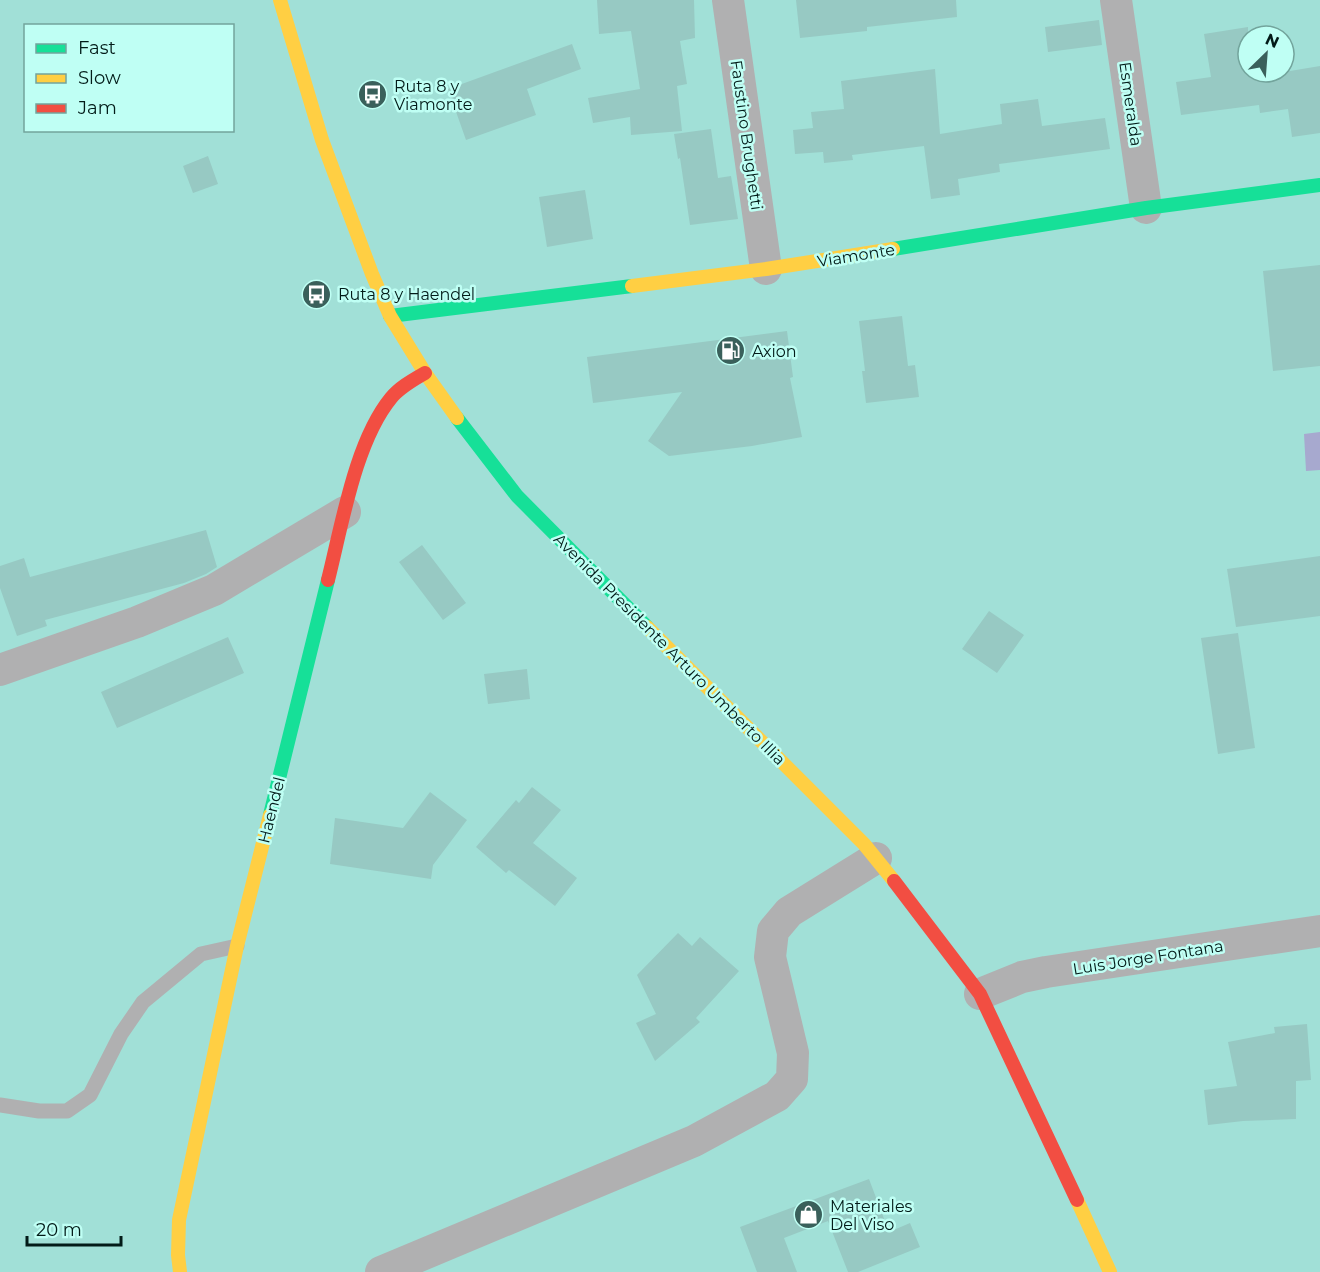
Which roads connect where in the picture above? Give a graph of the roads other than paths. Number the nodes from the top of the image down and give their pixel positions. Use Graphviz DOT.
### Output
graph roads {
  1 [pos="280,0"];
  2 [pos="728,0"];
  3 [pos="1116,0"];
  4 [pos="1320,185"];
  5 [pos="1146,208"];
  6 [pos="766,269"];
  7 [pos="390,316"];
  8 [pos="425,373"];
  9 [pos="345,512"];
  10 [pos="0,670"];
  11 [pos="876,858"];
  12 [pos="1320,931"];
  13 [pos="237,946"];
  14 [pos="980,994"];
  15 [pos="0,1105"];
  16 [pos="180,1272"];
  17 [pos="381,1272"];
  18 [pos="1110,1272"];
  1 -- 7 [label="street, Avenida Presidente Arturo Umberto Illia"];
  2 -- 6 [label="street, Faustino Brughetti"];
  3 -- 5 [label="street, Esmeralda"];
  4 -- 5 [label="street, Viamonte"];
  5 -- 6 [label="street, Viamonte"];
  6 -- 7 [label="street, Viamonte"];
  7 -- 8 [label="street, Avenida Presidente Arturo Umberto Illia"];
  8 -- 9 [label="street, Haendel"];
  8 -- 11 [label="street, Avenida Presidente Arturo Umberto Illia"];
  9 -- 10 [label="street"];
  9 -- 13 [label="street, Haendel"];
  11 -- 14 [label="street, Avenida Presidente Arturo Umberto Illia"];
  11 -- 17 [label="street"];
  12 -- 14 [label="street, Luis Jorge Fontana"];
  13 -- 15 [label="lane"];
  13 -- 16 [label="street, Haendel"];
  14 -- 18 [label="street, Avenida Presidente Arturo Umberto Illia"];
}
